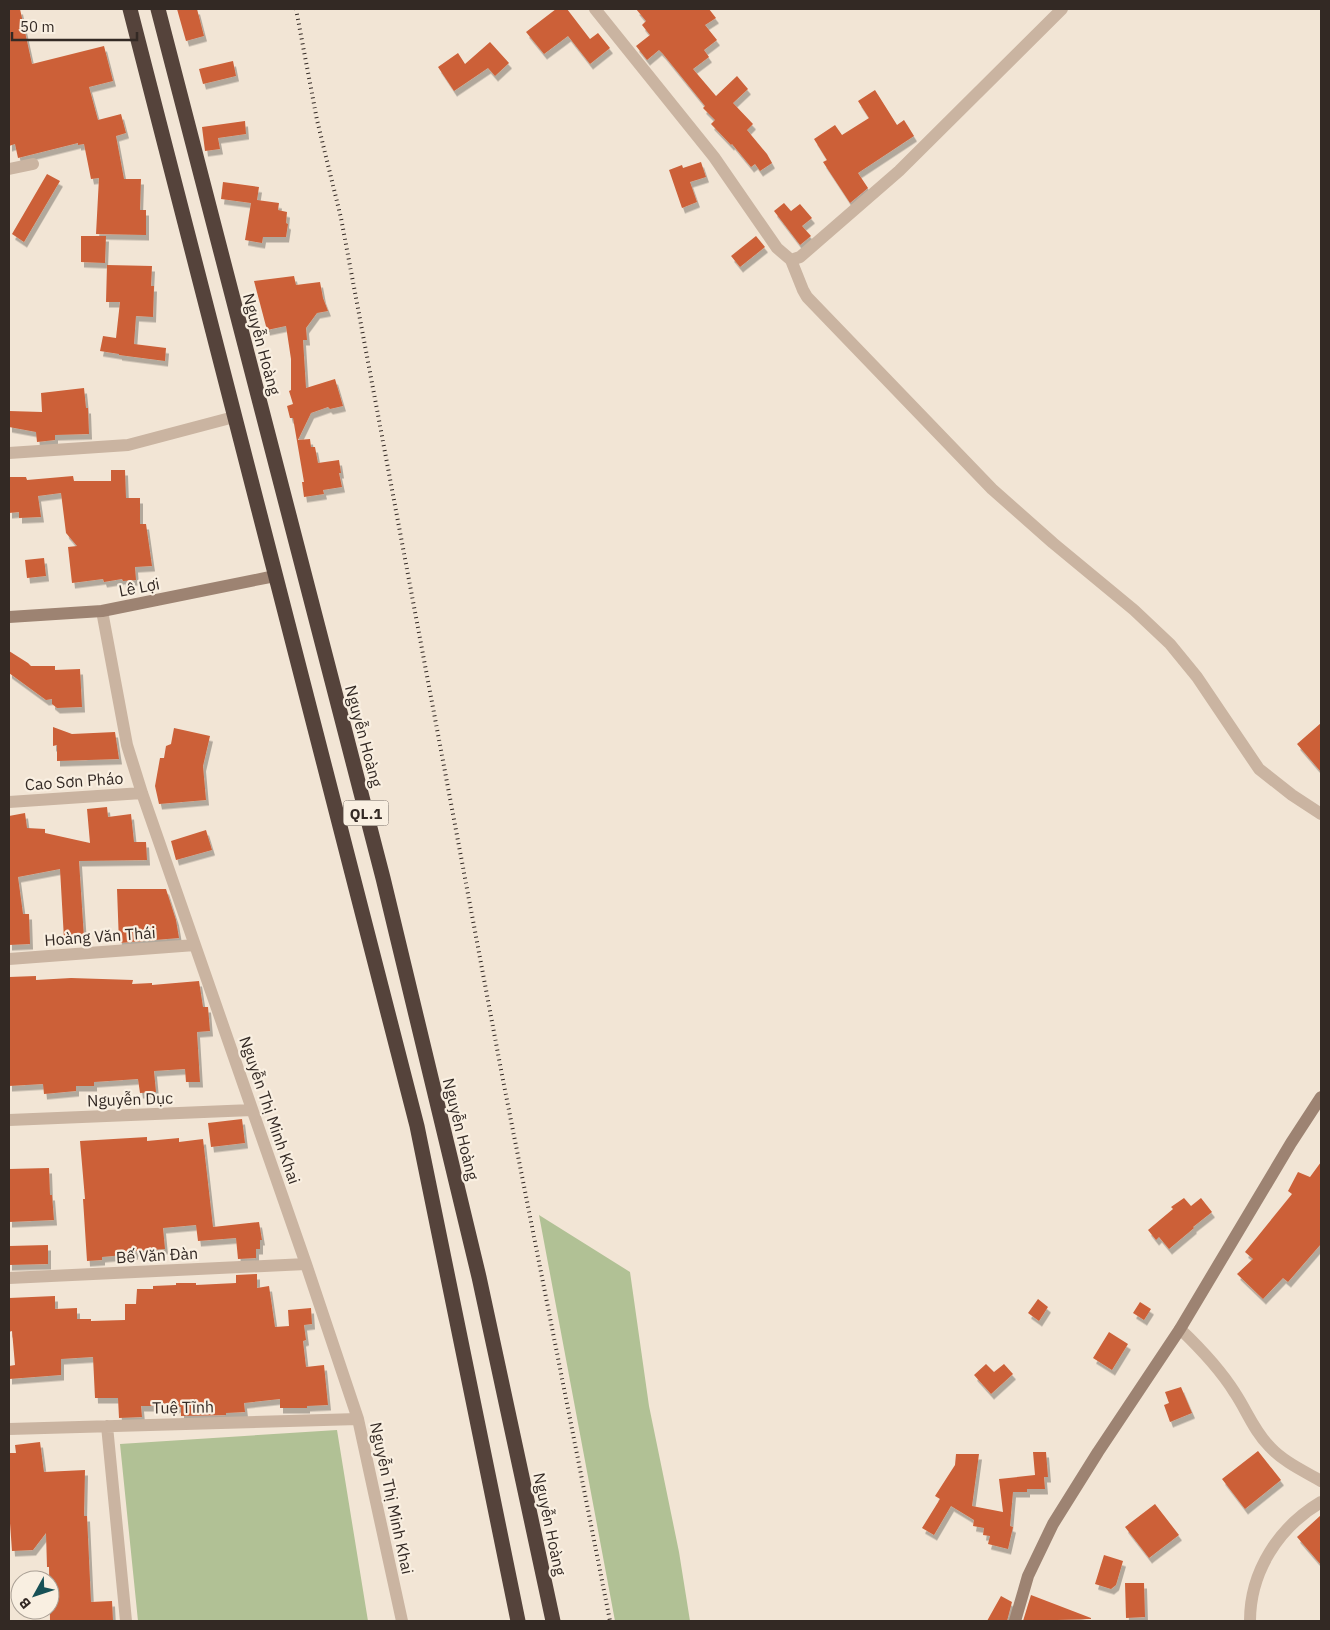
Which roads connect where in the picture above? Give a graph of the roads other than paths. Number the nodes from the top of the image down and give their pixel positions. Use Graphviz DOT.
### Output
graph roads {
  1 [pos="130,9"];
  2 [pos="158,9"];
  3 [pos="595,9"];
  4 [pos="1062,9"];
  5 [pos="189,132"];
  6 [pos="164,138"];
  7 [pos="33,164"];
  8 [pos="9,169"];
  9 [pos="791,260"];
  10 [pos="234,417"];
  11 [pos="9,453"];
  12 [pos="274,576"];
  13 [pos="102,611"];
  14 [pos="9,617"];
  15 [pos="142,792"];
  16 [pos="9,802"];
  17 [pos="1321,814"];
  18 [pos="195,945"];
  19 [pos="9,959"];
  20 [pos="1321,1097"];
  21 [pos="252,1110"];
  22 [pos="9,1120"];
  23 [pos="306,1264"];
  24 [pos="9,1278"];
  25 [pos="1180,1328"];
  26 [pos="358,1419"];
  27 [pos="107,1426"];
  28 [pos="9,1429"];
  29 [pos="1321,1481"];
  30 [pos="1321,1502"];
  31 [pos="126,1621"];
  32 [pos="402,1621"];
  33 [pos="518,1621"];
  34 [pos="553,1621"];
  35 [pos="1015,1621"];
  36 [pos="1250,1621"];
  1 -- 6 [label="highway, QL.1"];
  2 -- 5 [label="highway, Nguyễn Hoàng / QL.1"];
  3 -- 9 [label="street"];
  4 -- 9 [label="street"];
  5 -- 6 [label="highway"];
  5 -- 34 [label="highway, Nguyễn Hoàng / QL.1"];
  6 -- 10 [label="highway, QL.1"];
  7 -- 8 [label="street"];
  9 -- 17 [label="street"];
  10 -- 11 [label="street"];
  10 -- 12 [label="highway, QL.1"];
  12 -- 13 [label="street, Lê Lợi"];
  12 -- 33 [label="highway, QL.1"];
  13 -- 14 [label="street, Lê Lợi"];
  13 -- 15 [label="street, Nguyễn Thị Minh Khai"];
  15 -- 16 [label="street, Cao Sơn Pháo"];
  15 -- 18 [label="street, Nguyễn Thị Minh Khai"];
  18 -- 19 [label="street, Hoàng Văn Thái"];
  18 -- 21 [label="street, Nguyễn Thị Minh Khai"];
  20 -- 25 [label="street"];
  21 -- 22 [label="street, Nguyễn Dục"];
  21 -- 23 [label="street, Nguyễn Thị Minh Khai"];
  23 -- 24 [label="street, Bế Văn Đàn"];
  23 -- 26 [label="street, Nguyễn Thị Minh Khai"];
  25 -- 29 [label="street"];
  25 -- 35 [label="street"];
  26 -- 27 [label="street, Tuệ Tĩnh"];
  26 -- 32 [label="street, Nguyễn Thị Minh Khai"];
  27 -- 28 [label="street, Tuệ Tĩnh"];
  27 -- 31 [label="street"];
  30 -- 36 [label="street"];
}
